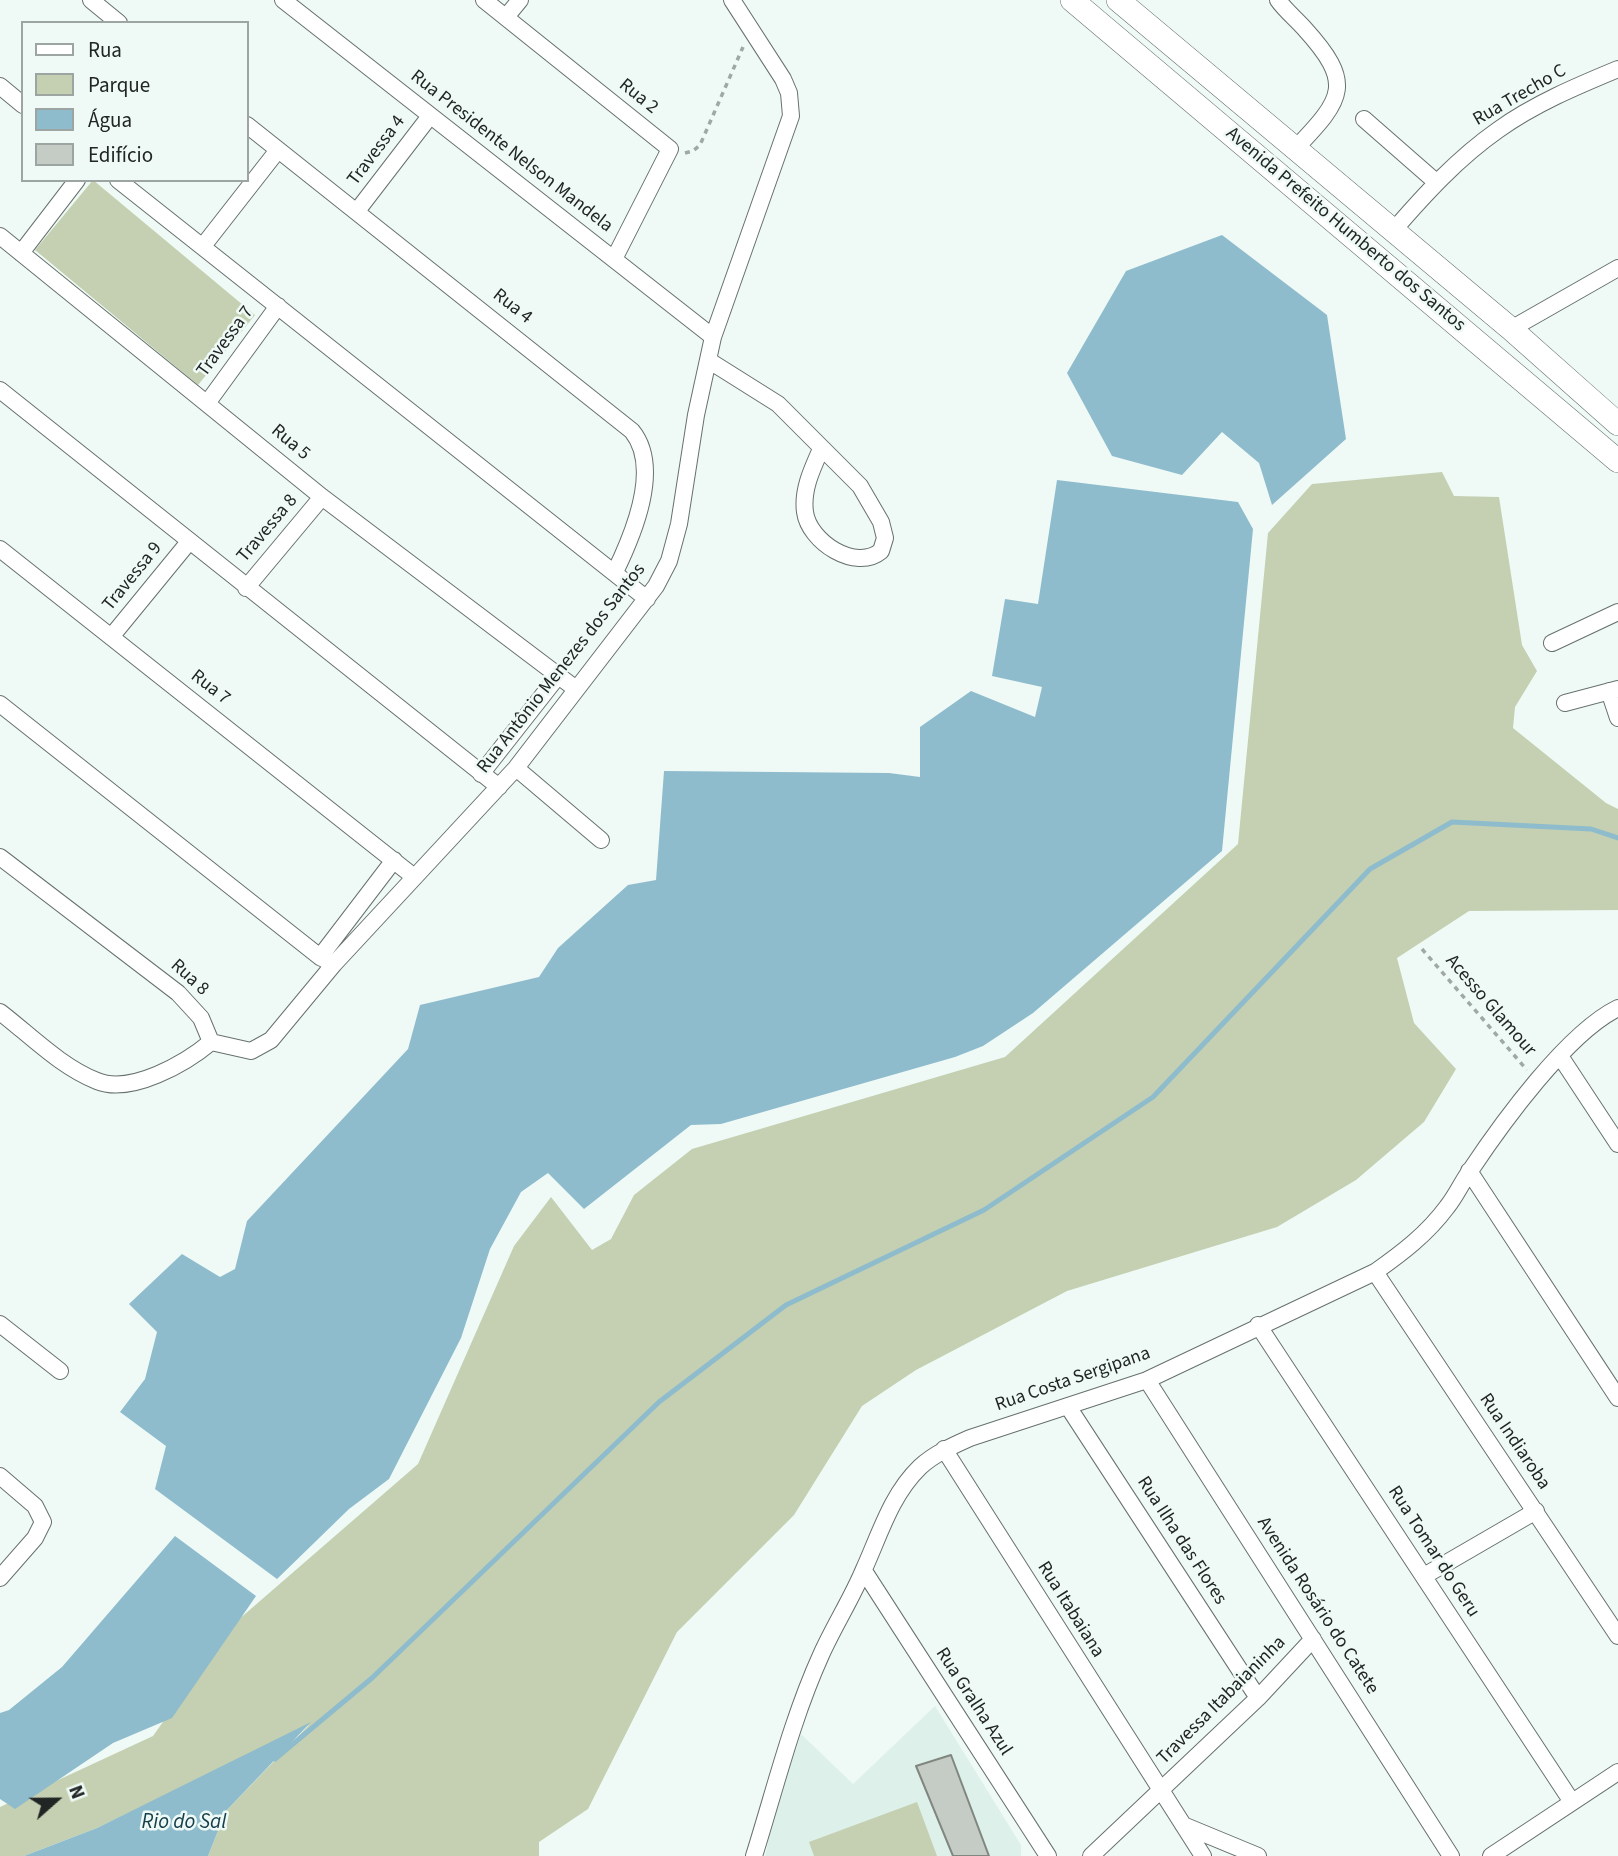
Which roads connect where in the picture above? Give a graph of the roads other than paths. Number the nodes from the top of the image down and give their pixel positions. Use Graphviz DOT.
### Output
graph roads {
  1 [pos="91,0"];
  2 [pos="283,0"];
  3 [pos="484,0"];
  4 [pos="520,0"];
  5 [pos="732,0"];
  6 [pos="1072,0"];
  7 [pos="1118,0"];
  8 [pos="1278,0"];
  9 [pos="1098,8"];
  10 [pos="506,17"];
  11 [pos="117,21"];
  12 [pos="1618,69"];
  13 [pos="0,86"];
  14 [pos="21,103"];
  15 [pos="430,116"];
  16 [pos="1364,119"];
  17 [pos="248,126"];
  18 [pos="1296,148"];
  19 [pos="278,150"];
  20 [pos="75,182"];
  21 [pos="121,182"];
  22 [pos="1437,182"];
  23 [pos="357,211"];
  24 [pos="1393,231"];
  25 [pos="0,236"];
  26 [pos="203,246"];
  27 [pos="21,253"];
  28 [pos="614,258"];
  29 [pos="1618,268"];
  30 [pos="278,306"];
  31 [pos="1511,329"];
  32 [pos="713,337"];
  33 [pos="708,360"];
  34 [pos="0,390"];
  35 [pos="208,402"];
  36 [pos="1618,424"];
  37 [pos="821,449"];
  38 [pos="1618,461"];
  39 [pos="322,497"];
  40 [pos="188,543"];
  41 [pos="0,549"];
  42 [pos="615,572"];
  43 [pos="246,588"];
  44 [pos="647,599"];
  45 [pos="1618,612"];
  46 [pos="111,637"];
  47 [pos="1552,643"];
  48 [pos="558,676"];
  49 [pos="576,689"];
  50 [pos="1614,690"];
  51 [pos="1565,703"];
  52 [pos="0,704"];
  53 [pos="1618,718"];
  54 [pos="516,768"];
  55 [pos="481,774"];
  56 [pos="499,787"];
  57 [pos="601,840"];
  58 [pos="0,857"];
  59 [pos="394,860"];
  60 [pos="413,876"];
  61 [pos="327,960"];
  62 [pos="1618,1009"];
  63 [pos="0,1012"];
  64 [pos="211,1042"];
  65 [pos="1560,1056"];
  66 [pos="1618,1144"];
  67 [pos="1469,1171"];
  68 [pos="1375,1272"];
  69 [pos="0,1324"];
  70 [pos="1258,1325"];
  71 [pos="60,1371"];
  72 [pos="1147,1380"];
  73 [pos="1618,1398"];
  74 [pos="1069,1408"];
  75 [pos="944,1450"];
  76 [pos="0,1476"];
  77 [pos="1535,1511"];
  78 [pos="864,1571"];
  79 [pos="1424,1576"];
  80 [pos="0,1578"];
  81 [pos="1618,1636"];
  82 [pos="1313,1639"];
  83 [pos="1258,1698"];
  84 [pos="1618,1772"];
  85 [pos="1160,1793"];
  86 [pos="1572,1802"];
  87 [pos="1183,1825"];
  88 [pos="1032,1832"];
  89 [pos="754,1856"];
  90 [pos="1032,1856"];
  91 [pos="1048,1856"];
  92 [pos="1091,1856"];
  93 [pos="1203,1856"];
  94 [pos="1258,1856"];
  95 [pos="1451,1856"];
  96 [pos="1491,1856"];
  1 -- 11 [label="street"];
  2 -- 15 [label="street, Rua Presidente Nelson Mandela"];
  3 -- 10 [label="street, Rua 2"];
  4 -- 10 [label="street"];
  5 -- 32 [label="street, Rua Antônio Menezes dos Santos"];
  6 -- 9 [label="street, Avenida Prefeito Humberto dos Santos"];
  7 -- 18 [label="street, Avenida Prefeito Humberto dos Santos"];
  8 -- 18 [label="street"];
  9 -- 38 [label="street, Avenida Prefeito Humberto dos Santos"];
  10 -- 28 [label="street, Rua 2"];
  12 -- 22 [label="street, Rua Trecho C"];
  13 -- 14 [label="street"];
  15 -- 23 [label="street, Travessa 4"];
  15 -- 28 [label="street, Rua Presidente Nelson Mandela"];
  16 -- 22 [label="street"];
  17 -- 19 [label="street, Rua 4"];
  18 -- 24 [label="street, Avenida Prefeito Humberto dos Santos"];
  19 -- 23 [label="street, Rua 4"];
  19 -- 26 [label="street"];
  20 -- 27 [label="street"];
  21 -- 26 [label="street"];
  22 -- 24 [label="street, Rua Trecho C"];
  23 -- 42 [label="street, Rua 4"];
  24 -- 31 [label="street, Avenida Prefeito Humberto dos Santos"];
  25 -- 27 [label="street, Rua 5"];
  26 -- 30 [label="street"];
  27 -- 35 [label="street, Rua 5"];
  28 -- 32 [label="street, Rua Presidente Nelson Mandela"];
  29 -- 31 [label="street"];
  30 -- 35 [label="street, Travessa 7"];
  30 -- 42 [label="street"];
  31 -- 36 [label="street, Avenida Prefeito Humberto dos Santos"];
  32 -- 33 [label="street, Rua Antônio Menezes dos Santos"];
  33 -- 37 [label="street"];
  33 -- 44 [label="street, Rua Antônio Menezes dos Santos"];
  34 -- 40 [label="street"];
  35 -- 39 [label="street, Rua 5"];
  37 -- 37 [label="street"];
  39 -- 43 [label="street, Travessa 8"];
  39 -- 48 [label="street, Rua 5"];
  40 -- 43 [label="street"];
  40 -- 46 [label="street, Travessa 9"];
  41 -- 46 [label="street, Rua 7"];
  42 -- 44 [label="street"];
  43 -- 55 [label="street"];
  44 -- 49 [label="street, Rua Antônio Menezes dos Santos"];
  45 -- 47 [label="street"];
  46 -- 59 [label="street, Rua 7"];
  48 -- 49 [label="street, Rua 5"];
  48 -- 55 [label="street"];
  49 -- 54 [label="street, Rua Antônio Menezes dos Santos"];
  50 -- 51 [label="street"];
  50 -- 53 [label="street"];
  52 -- 61 [label="street"];
  54 -- 56 [label="street, Rua Antônio Menezes dos Santos"];
  54 -- 57 [label="street"];
  55 -- 56 [label="street"];
  56 -- 60 [label="street, Rua Antônio Menezes dos Santos"];
  58 -- 64 [label="street, Rua 8"];
  59 -- 60 [label="street, Rua 7"];
  59 -- 61 [label="street"];
  60 -- 61 [label="street, Rua Antônio Menezes dos Santos"];
  61 -- 64 [label="street, Rua Antônio Menezes dos Santos"];
  62 -- 65 [label="street, Rua Costa Sergipana"];
  63 -- 64 [label="street"];
  65 -- 66 [label="street"];
  65 -- 67 [label="street, Rua Costa Sergipana"];
  67 -- 68 [label="street, Rua Costa Sergipana"];
  67 -- 73 [label="street"];
  68 -- 70 [label="street, Rua Costa Sergipana"];
  68 -- 77 [label="street, Rua Indiaroba"];
  69 -- 71 [label="street"];
  70 -- 72 [label="street, Rua Costa Sergipana"];
  70 -- 79 [label="street, Rua Tomar do Geru"];
  72 -- 74 [label="street, Rua Costa Sergipana"];
  72 -- 82 [label="street, Avenida Rosário do Catete"];
  74 -- 75 [label="street, Rua Costa Sergipana"];
  74 -- 83 [label="street, Rua Ilha das Flores"];
  75 -- 78 [label="street, Rua Costa Sergipana"];
  75 -- 85 [label="street, Rua Itabaiana"];
  76 -- 80 [label="street"];
  77 -- 79 [label="street"];
  77 -- 81 [label="street, Rua Indiaroba"];
  78 -- 88 [label="street, Rua Gralha Azul"];
  78 -- 89 [label="street, Rua Costa Sergipana"];
  79 -- 86 [label="street, Rua Tomar do Geru"];
  82 -- 83 [label="street, Travessa Itabaianinha"];
  82 -- 95 [label="street, Avenida Rosário do Catete"];
  83 -- 85 [label="street, Travessa Itabaianinha"];
  84 -- 86 [label="street"];
  85 -- 87 [label="street, Rua Itabaiana"];
  85 -- 92 [label="street, Travessa Itabaianinha"];
  86 -- 96 [label="street"];
  87 -- 93 [label="street, Rua Itabaiana"];
  87 -- 94 [label="street"];
  88 -- 90 [label="street"];
  88 -- 91 [label="street, Rua Gralha Azul"];
}
